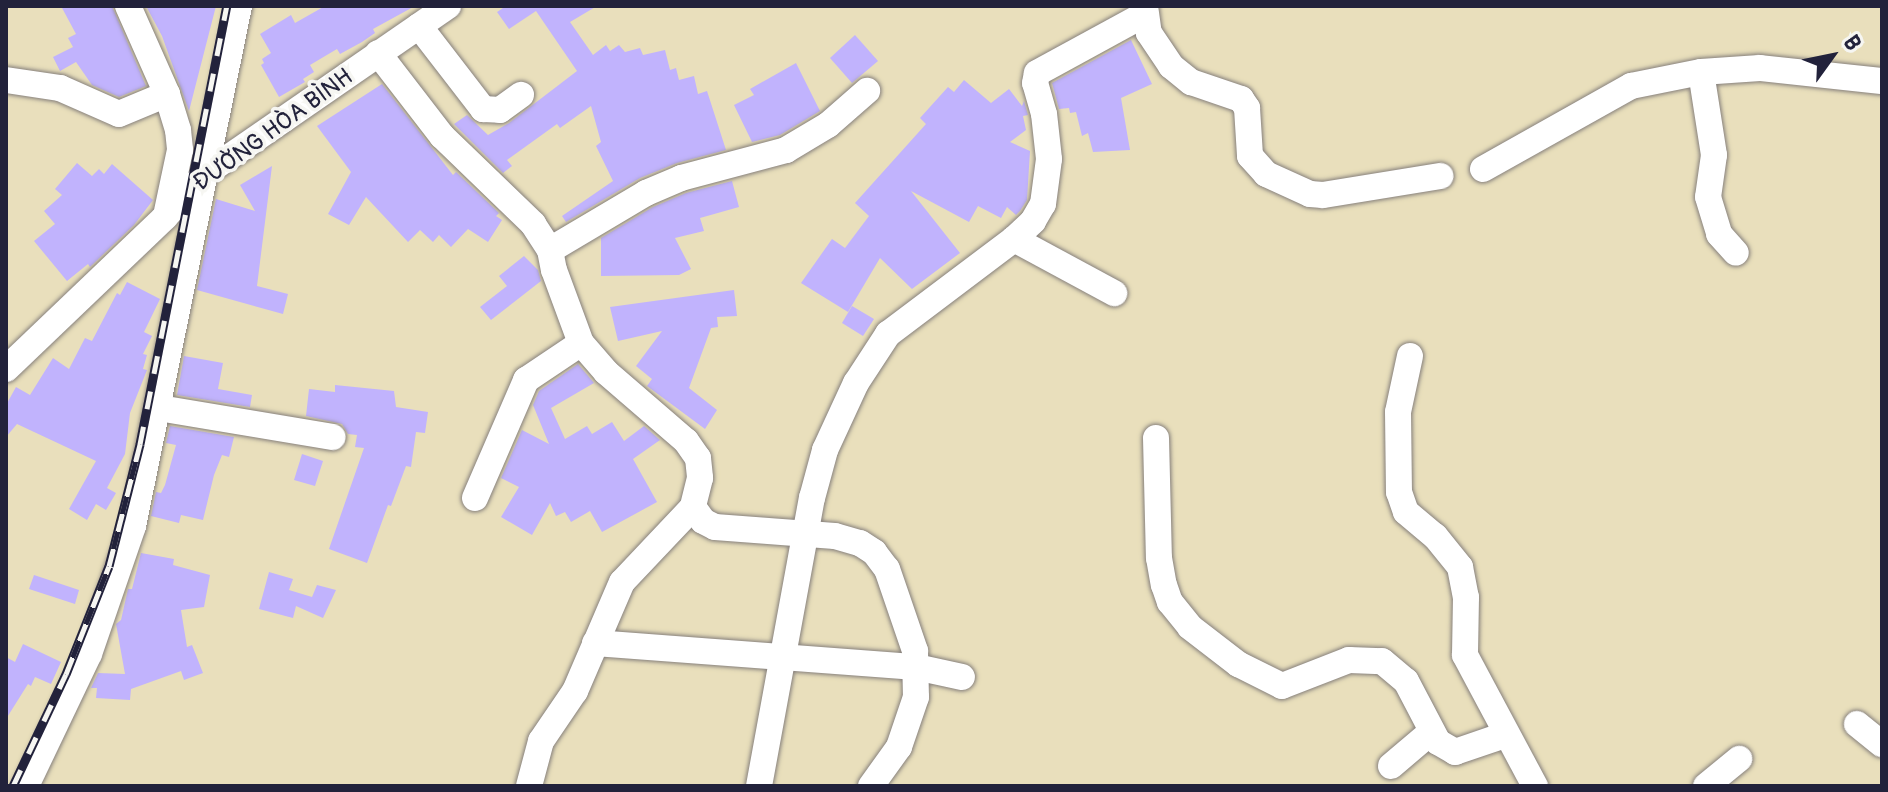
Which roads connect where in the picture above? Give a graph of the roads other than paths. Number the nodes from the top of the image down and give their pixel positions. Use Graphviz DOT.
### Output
graph roads {
  1 [pos="128,6"];
  2 [pos="239,6"];
  3 [pos="1145,10"];
  4 [pos="435,13"];
  5 [pos="378,53"];
  6 [pos="1701,72"];
  7 [pos="6,80"];
  8 [pos="1882,81"];
  9 [pos="867,91"];
  10 [pos="167,94"];
  11 [pos="521,95"];
  12 [pos="1483,169"];
  13 [pos="206,173"];
  14 [pos="1440,176"];
  15 [pos="165,217"];
  16 [pos="1014,239"];
  17 [pos="550,250"];
  18 [pos="1736,253"];
  19 [pos="1114,293"];
  20 [pos="581,343"];
  21 [pos="1410,356"];
  22 [pos="6,369"];
  23 [pos="159,408"];
  24 [pos="333,437"];
  25 [pos="1156,438"];
  26 [pos="475,498"];
  27 [pos="693,507"];
  28 [pos="805,534"];
  29 [pos="595,643"];
  30 [pos="782,657"];
  31 [pos="916,667"];
  32 [pos="962,677"];
  33 [pos="1857,724"];
  34 [pos="1431,732"];
  35 [pos="1505,735"];
  36 [pos="1882,744"];
  37 [pos="1739,759"];
  38 [pos="1391,766"];
  39 [pos="26,786"];
  40 [pos="529,786"];
  41 [pos="759,786"];
  42 [pos="871,786"];
  43 [pos="1535,786"];
  44 [pos="1706,786"];
  1 -- 10 [label="street"];
  2 -- 13 [label="street"];
  3 -- 14 [label="street"];
  3 -- 16 [label="street"];
  4 -- 5 [label="street, ĐƯỜNG HÒA BÌNH"];
  4 -- 11 [label="street"];
  5 -- 13 [label="street, ĐƯỜNG HÒA BÌNH"];
  5 -- 17 [label="street"];
  6 -- 8 [label="street"];
  6 -- 12 [label="street"];
  6 -- 18 [label="street"];
  7 -- 10 [label="street"];
  9 -- 17 [label="street"];
  10 -- 15 [label="street"];
  13 -- 15 [label="street, ĐƯỜNG HÒA BÌNH"];
  13 -- 23 [label="street"];
  15 -- 22 [label="street, ĐƯỜNG HÒA BÌNH"];
  16 -- 19 [label="street"];
  16 -- 28 [label="street"];
  17 -- 20 [label="street"];
  20 -- 26 [label="street"];
  20 -- 27 [label="street"];
  21 -- 35 [label="street"];
  23 -- 24 [label="street"];
  23 -- 39 [label="street"];
  25 -- 34 [label="street"];
  27 -- 28 [label="street"];
  27 -- 29 [label="street"];
  28 -- 30 [label="street"];
  28 -- 31 [label="street"];
  29 -- 30 [label="street"];
  29 -- 40 [label="street"];
  30 -- 31 [label="street"];
  30 -- 41 [label="street"];
  31 -- 32 [label="street"];
  31 -- 42 [label="street"];
  33 -- 36 [label="street"];
  34 -- 35 [label="street"];
  34 -- 38 [label="street"];
  35 -- 43 [label="street"];
  37 -- 44 [label="street"];
}
